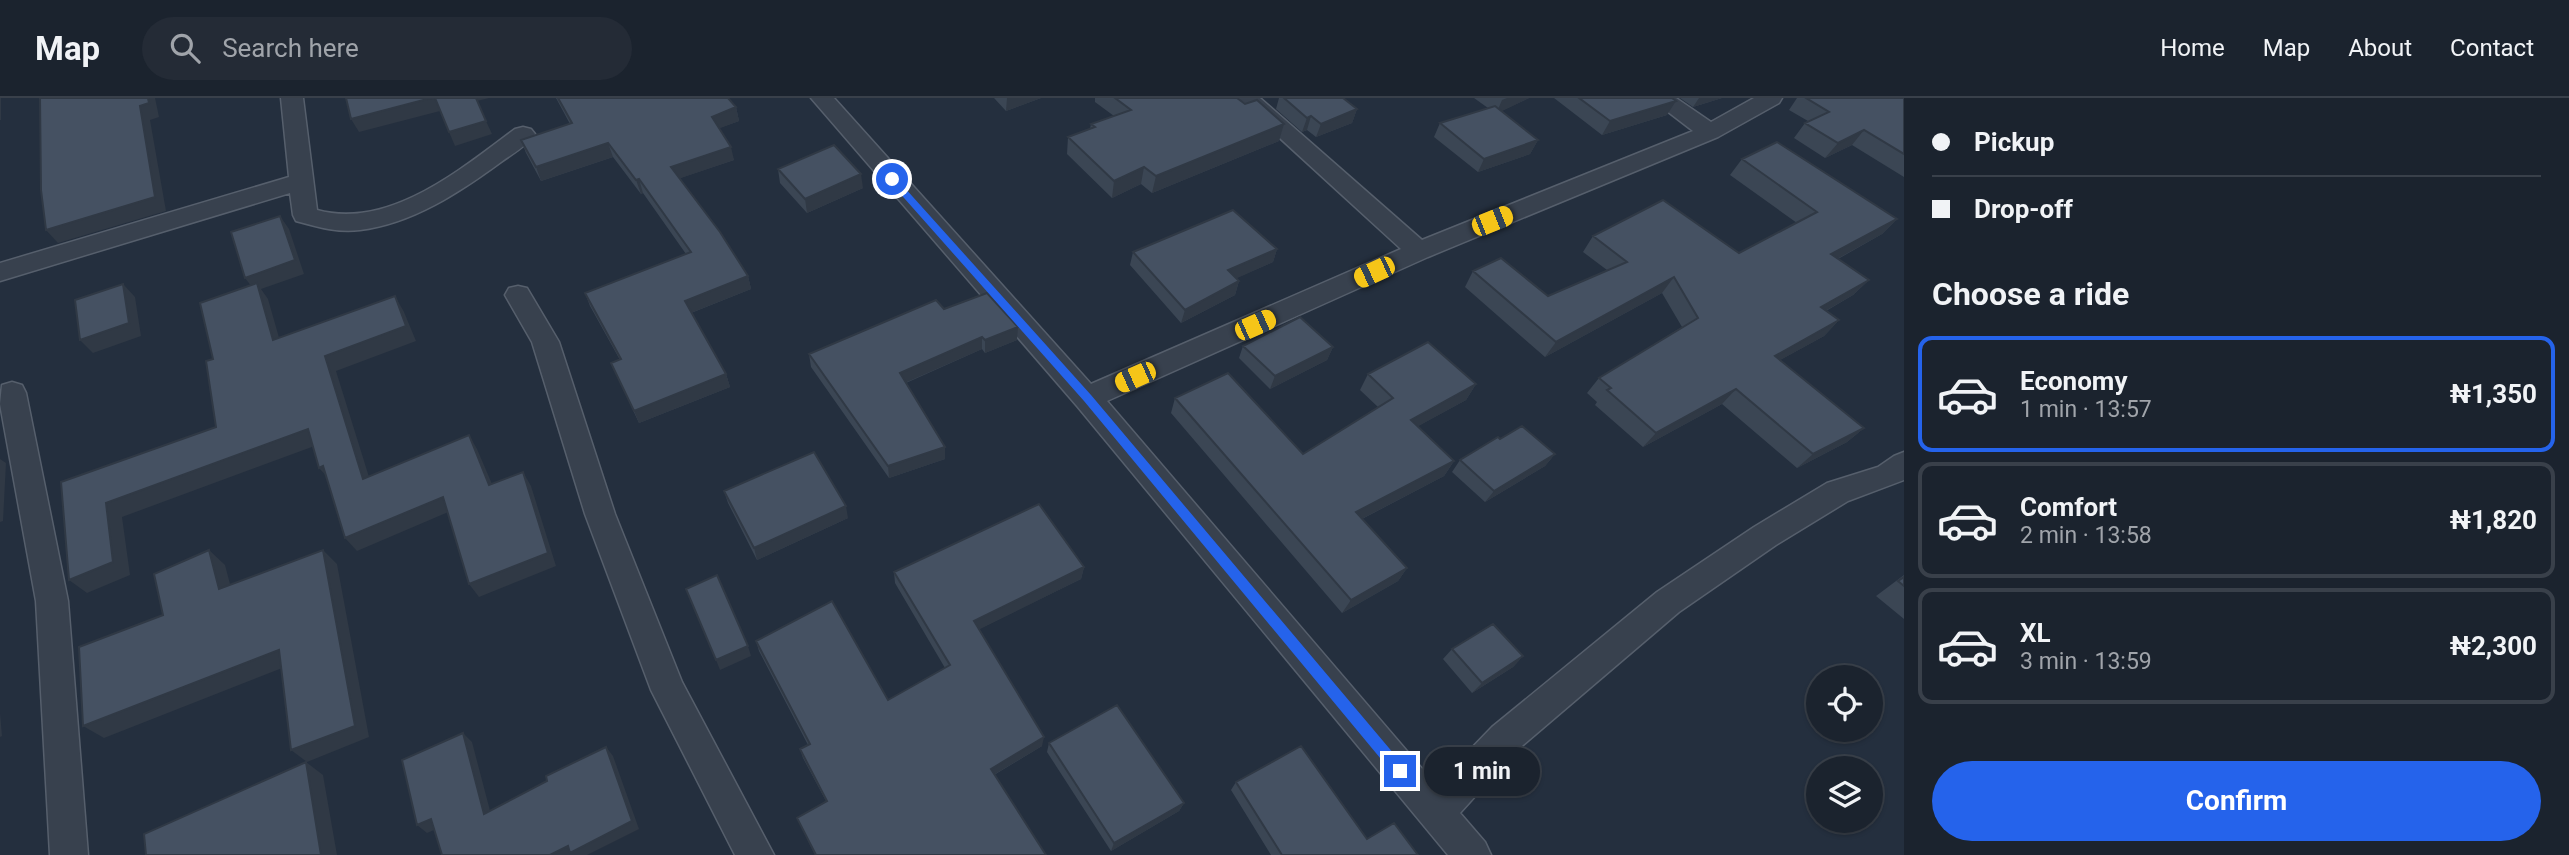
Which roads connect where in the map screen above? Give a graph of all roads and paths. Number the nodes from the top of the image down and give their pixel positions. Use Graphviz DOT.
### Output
graph roads {
  1 [pos="292,98"];
  2 [pos="822,98"];
  3 [pos="1247,98"];
  4 [pos="1661,98"];
  5 [pos="1771,98"];
  6 [pos="1710,132"];
  7 [pos="523,134"];
  8 [pos="300,182"];
  9 [pos="1419,251"];
  10 [pos="0,272"];
  11 [pos="518,295"];
  12 [pos="12,393"];
  13 [pos="1087,398"];
  14 [pos="1904,464"];
  15 [pos="1435,813"];
  16 [pos="69,855"];
  17 [pos="755,855"];
  18 [pos="1472,855"];
  1 -- 8 [label="street"];
  2 -- 13 [label="street"];
  3 -- 9 [label="street"];
  4 -- 6 [label="street"];
  5 -- 6 [label="street"];
  6 -- 9 [label="street"];
  7 -- 8 [label="street"];
  8 -- 10 [label="street"];
  9 -- 13 [label="street"];
  11 -- 17 [label="street"];
  12 -- 16 [label="street"];
  13 -- 15 [label="street"];
  14 -- 15 [label="street"];
  15 -- 18 [label="street"];
}
